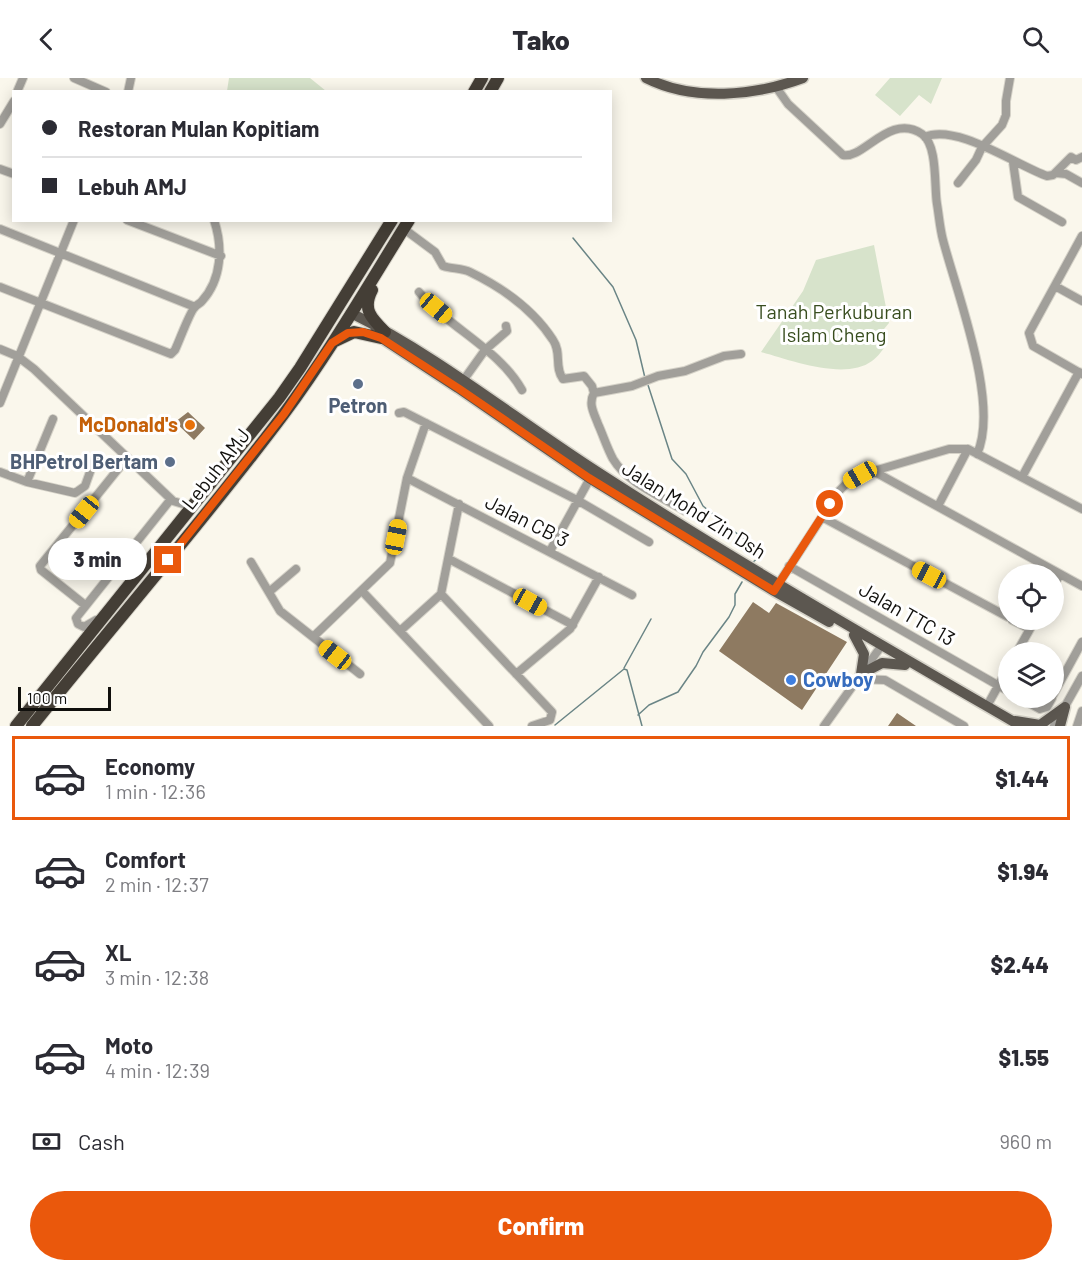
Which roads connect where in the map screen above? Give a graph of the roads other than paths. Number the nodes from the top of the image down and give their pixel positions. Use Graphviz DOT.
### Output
graph roads {
  1 [pos="74,78"];
  2 [pos="646,78"];
  3 [pos="655,78"];
  4 [pos="803,78"];
  5 [pos="1010,78"];
  6 [pos="667,87"];
  7 [pos="776,87"];
  8 [pos="101,90"];
  9 [pos="12,112"];
  10 [pos="0,124"];
  11 [pos="925,137"];
  12 [pos="982,147"];
  13 [pos="1082,157"];
  14 [pos="1013,162"];
  15 [pos="1056,173"];
  16 [pos="958,183"];
  17 [pos="1082,183"];
  18 [pos="73,222"];
  19 [pos="132,222"];
  20 [pos="215,222"];
  21 [pos="391,222"];
  22 [pos="1062,222"];
  23 [pos="406,225"];
  24 [pos="0,229"];
  25 [pos="1082,236"];
  26 [pos="60,254"];
  27 [pos="222,256"];
  28 [pos="384,261"];
  29 [pos="366,262"];
  30 [pos="1055,286"];
  31 [pos="0,287"];
  32 [pos="419,292"];
  33 [pos="1082,301"];
  34 [pos="40,304"];
  35 [pos="195,307"];
  36 [pos="351,313"];
  37 [pos="506,326"];
  38 [pos="383,335"];
  39 [pos="332,343"];
  40 [pos="0,349"];
  41 [pos="485,350"];
  42 [pos="741,354"];
  43 [pos="18,356"];
  44 [pos="1081,373"];
  45 [pos="461,384"];
  46 [pos="522,390"];
  47 [pos="594,393"];
  48 [pos="279,398"];
  49 [pos="0,403"];
  50 [pos="399,413"];
  51 [pos="53,418"];
  52 [pos="426,423"];
  53 [pos="968,449"];
  54 [pos="977,454"];
  55 [pos="95,458"];
  56 [pos="127,458"];
  57 [pos="0,472"];
  58 [pos="875,472"];
  59 [pos="592,474"];
  60 [pos="1022,477"];
  61 [pos="407,478"];
  62 [pos="27,482"];
  63 [pos="171,500"];
  64 [pos="577,500"];
  65 [pos="459,504"];
  66 [pos="938,506"];
  67 [pos="1081,506"];
  68 [pos="193,507"];
  69 [pos="685,511"];
  70 [pos="822,517"];
  71 [pos="175,529"];
  72 [pos="650,542"];
  73 [pos="550,551"];
  74 [pos="449,559"];
  75 [pos="250,562"];
  76 [pos="1042,564"];
  77 [pos="789,566"];
  78 [pos="296,569"];
  79 [pos="1064,576"];
  80 [pos="599,577"];
  81 [pos="1082,586"];
  82 [pos="776,587"];
  83 [pos="362,591"];
  84 [pos="269,592"];
  85 [pos="441,594"];
  86 [pos="632,595"];
  87 [pos="85,605"];
  88 [pos="998,612"];
  89 [pos="102,619"];
  90 [pos="573,625"];
  91 [pos="400,631"];
  92 [pos="854,635"];
  93 [pos="313,637"];
  94 [pos="1082,642"];
  95 [pos="880,647"];
  96 [pos="904,664"];
  97 [pos="360,674"];
  98 [pos="516,674"];
  99 [pos="1064,674"];
  100 [pos="860,676"];
  101 [pos="1082,676"];
  102 [pos="998,686"];
  103 [pos="987,706"];
  104 [pos="1065,707"];
  105 [pos="1082,711"];
  106 [pos="1014,724"];
  107 [pos="16,726"];
  108 [pos="32,726"];
  109 [pos="489,726"];
  110 [pos="532,726"];
  111 [pos="824,726"];
  112 [pos="964,726"];
  113 [pos="1054,726"];
  114 [pos="1060,726"];
  115 [pos="1077,726"];
  1 -- 8 [label="street"];
  2 -- 6 [label="main road"];
  3 -- 6 [label="street"];
  4 -- 7 [label="main road"];
  5 -- 12 [label="street"];
  6 -- 7 [label="main road"];
  7 -- 11 [label="street"];
  9 -- 10 [label="street"];
  11 -- 12 [label="street"];
  11 -- 54 [label="street"];
  12 -- 14 [label="street"];
  12 -- 16 [label="street"];
  13 -- 15 [label="street"];
  14 -- 15 [label="street"];
  14 -- 22 [label="street"];
  15 -- 17 [label="street"];
  18 -- 26 [label="street"];
  19 -- 27 [label="street"];
  20 -- 27 [label="street"];
  21 -- 29 [label="highway, Lebuh AMJ"];
  23 -- 28 [label="highway, Lebuh AMJ"];
  23 -- 47 [label="street"];
  24 -- 26 [label="street"];
  25 -- 30 [label="street"];
  26 -- 34 [label="street"];
  26 -- 35 [label="street"];
  27 -- 35 [label="street"];
  28 -- 36 [label="highway, Lebuh AMJ"];
  28 -- 38 [label="highway"];
  29 -- 36 [label="highway"];
  29 -- 48 [label="highway, Lebuh AMJ"];
  30 -- 33 [label="street"];
  30 -- 44 [label="street"];
  31 -- 34 [label="street"];
  32 -- 41 [label="street"];
  34 -- 35 [label="street"];
  34 -- 43 [label="street"];
  36 -- 38 [label="main road, Jalan Mohd Zin Dsh"];
  36 -- 39 [label="highway, Lebuh AMJ"];
  36 -- 48 [label="highway"];
  37 -- 41 [label="street"];
  38 -- 39 [label="highway"];
  38 -- 45 [label="main road, Jalan Mohd Zin Dsh"];
  39 -- 108 [label="highway, Lebuh AMJ"];
  40 -- 43 [label="street"];
  41 -- 45 [label="street"];
  41 -- 46 [label="street"];
  42 -- 47 [label="street"];
  43 -- 49 [label="street"];
  43 -- 56 [label="street"];
  44 -- 60 [label="street"];
  45 -- 59 [label="main road, Jalan Mohd Zin Dsh"];
  47 -- 69 [label="street"];
  48 -- 68 [label="highway, Lebuh AMJ"];
  50 -- 52 [label="street"];
  51 -- 62 [label="street"];
  52 -- 61 [label="street"];
  52 -- 64 [label="street"];
  53 -- 54 [label="street"];
  53 -- 58 [label="street"];
  53 -- 66 [label="street"];
  54 -- 60 [label="street"];
  55 -- 62 [label="street"];
  56 -- 63 [label="street"];
  56 -- 87 [label="street"];
  57 -- 62 [label="street"];
  58 -- 66 [label="street"];
  58 -- 70 [label="street"];
  59 -- 64 [label="street"];
  59 -- 82 [label="main road, Jalan Mohd Zin Dsh"];
  60 -- 67 [label="street"];
  61 -- 65 [label="street, Jalan CB 3"];
  61 -- 83 [label="street"];
  63 -- 68 [label="street"];
  63 -- 71 [label="street"];
  63 -- 87 [label="street"];
  64 -- 72 [label="street"];
  64 -- 73 [label="street"];
  65 -- 73 [label="street, Jalan CB 3"];
  65 -- 74 [label="street"];
  66 -- 76 [label="street"];
  68 -- 71 [label="highway, Lebuh AMJ"];
  70 -- 77 [label="street"];
  70 -- 88 [label="street"];
  71 -- 89 [label="highway, Lebuh AMJ"];
  73 -- 80 [label="street, Jalan CB 3"];
  74 -- 85 [label="street"];
  74 -- 90 [label="street"];
  75 -- 84 [label="street"];
  77 -- 82 [label="street"];
  77 -- 102 [label="street, Jalan TTC 13"];
  78 -- 84 [label="street"];
  79 -- 81 [label="street"];
  80 -- 86 [label="street, Jalan CB 3"];
  80 -- 90 [label="street"];
  82 -- 92 [label="main road, Jalan Mohd Zin Dsh"];
  82 -- 95 [label="main road, Jalan Mohd Zin Dsh"];
  83 -- 91 [label="street"];
  83 -- 93 [label="street"];
  84 -- 93 [label="street"];
  85 -- 91 [label="street"];
  85 -- 98 [label="street"];
  87 -- 89 [label="street"];
  89 -- 107 [label="highway, Lebuh AMJ"];
  90 -- 98 [label="street"];
  91 -- 109 [label="street"];
  92 -- 95 [label="main road, Jalan Mohd Zin Dsh"];
  92 -- 100 [label="main road"];
  93 -- 97 [label="street"];
  94 -- 99 [label="street"];
  95 -- 96 [label="main road, Jalan Mohd Zin Dsh"];
  95 -- 100 [label="street"];
  95 -- 103 [label="main road, Jalan Mohd Zin Dsh"];
  96 -- 100 [label="main road"];
  96 -- 106 [label="main road, Jalan Mohd Zin Dsh"];
  98 -- 110 [label="street"];
  100 -- 111 [label="street"];
  100 -- 112 [label="street"];
  101 -- 104 [label="street"];
  102 -- 103 [label="street"];
  103 -- 106 [label="main road, Jalan Mohd Zin Dsh"];
  104 -- 106 [label="main road"];
  104 -- 113 [label="street"];
  104 -- 114 [label="main road"];
  105 -- 115 [label="street"];
}
